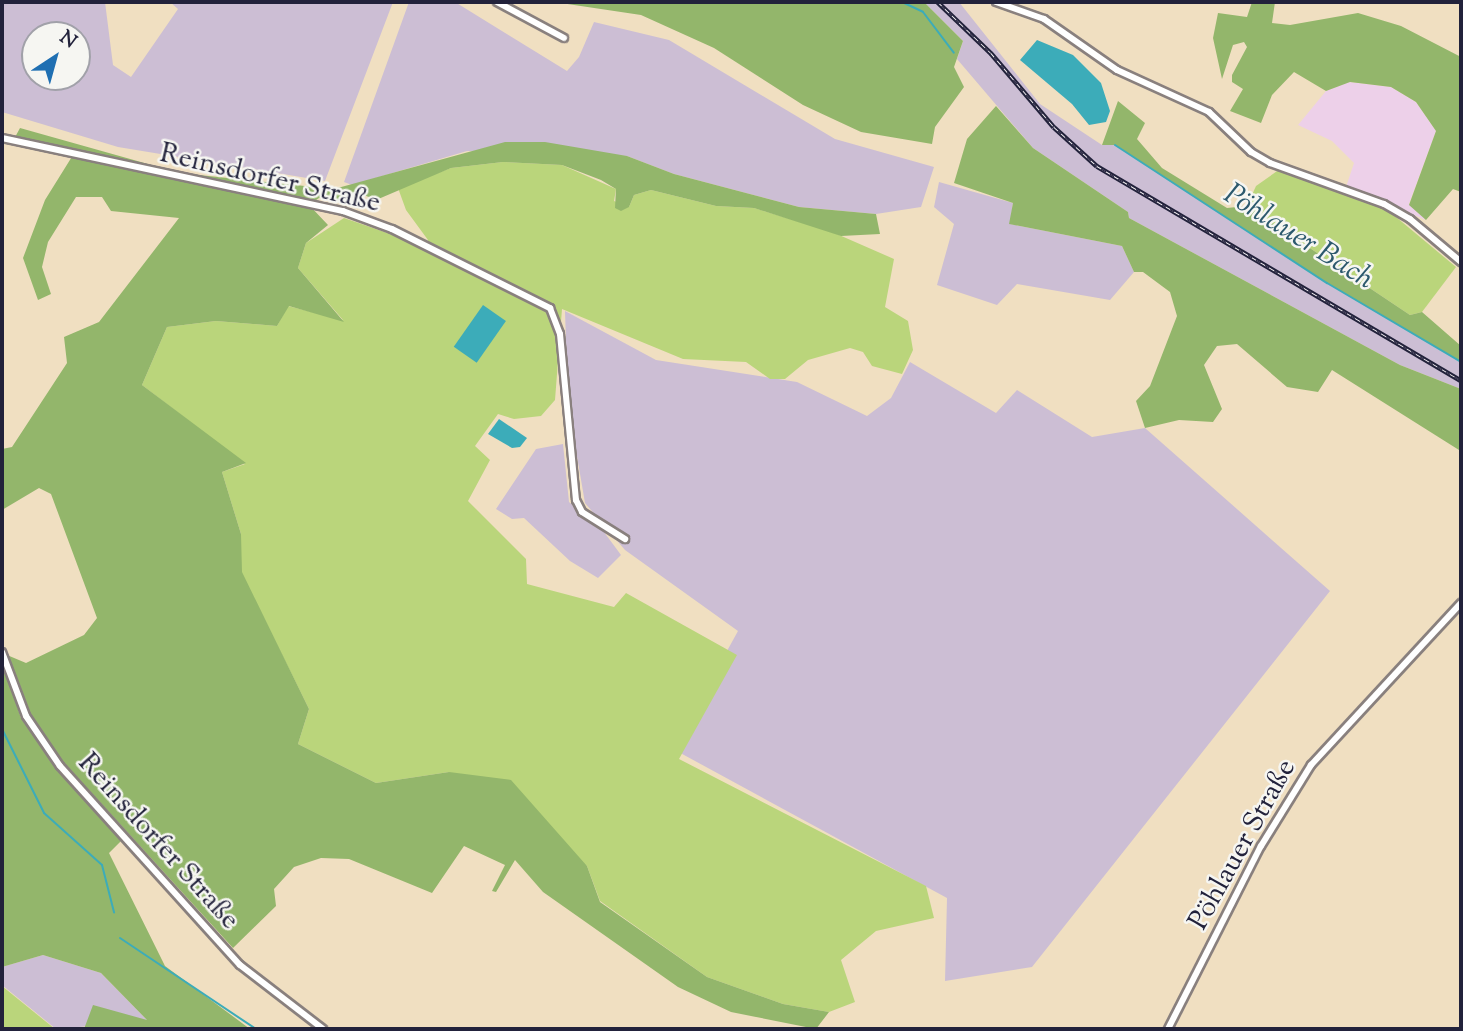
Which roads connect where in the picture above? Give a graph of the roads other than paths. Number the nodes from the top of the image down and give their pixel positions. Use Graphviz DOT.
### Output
graph roads {
  1 [pos="497,2"];
  2 [pos="996,2"];
  3 [pos="564,38"];
  4 [pos="2,138"];
  5 [pos="1461,262"];
  6 [pos="625,538"];
  7 [pos="1461,603"];
  8 [pos="2,652"];
  9 [pos="323,1029"];
  10 [pos="1168,1029"];
  1 -- 3 [label="street"];
  2 -- 5 [label="street"];
  4 -- 6 [label="street, Reinsdorfer Straße"];
  7 -- 10 [label="street, Pöhlauer Straße"];
  8 -- 9 [label="street, Reinsdorfer Straße"];
}
